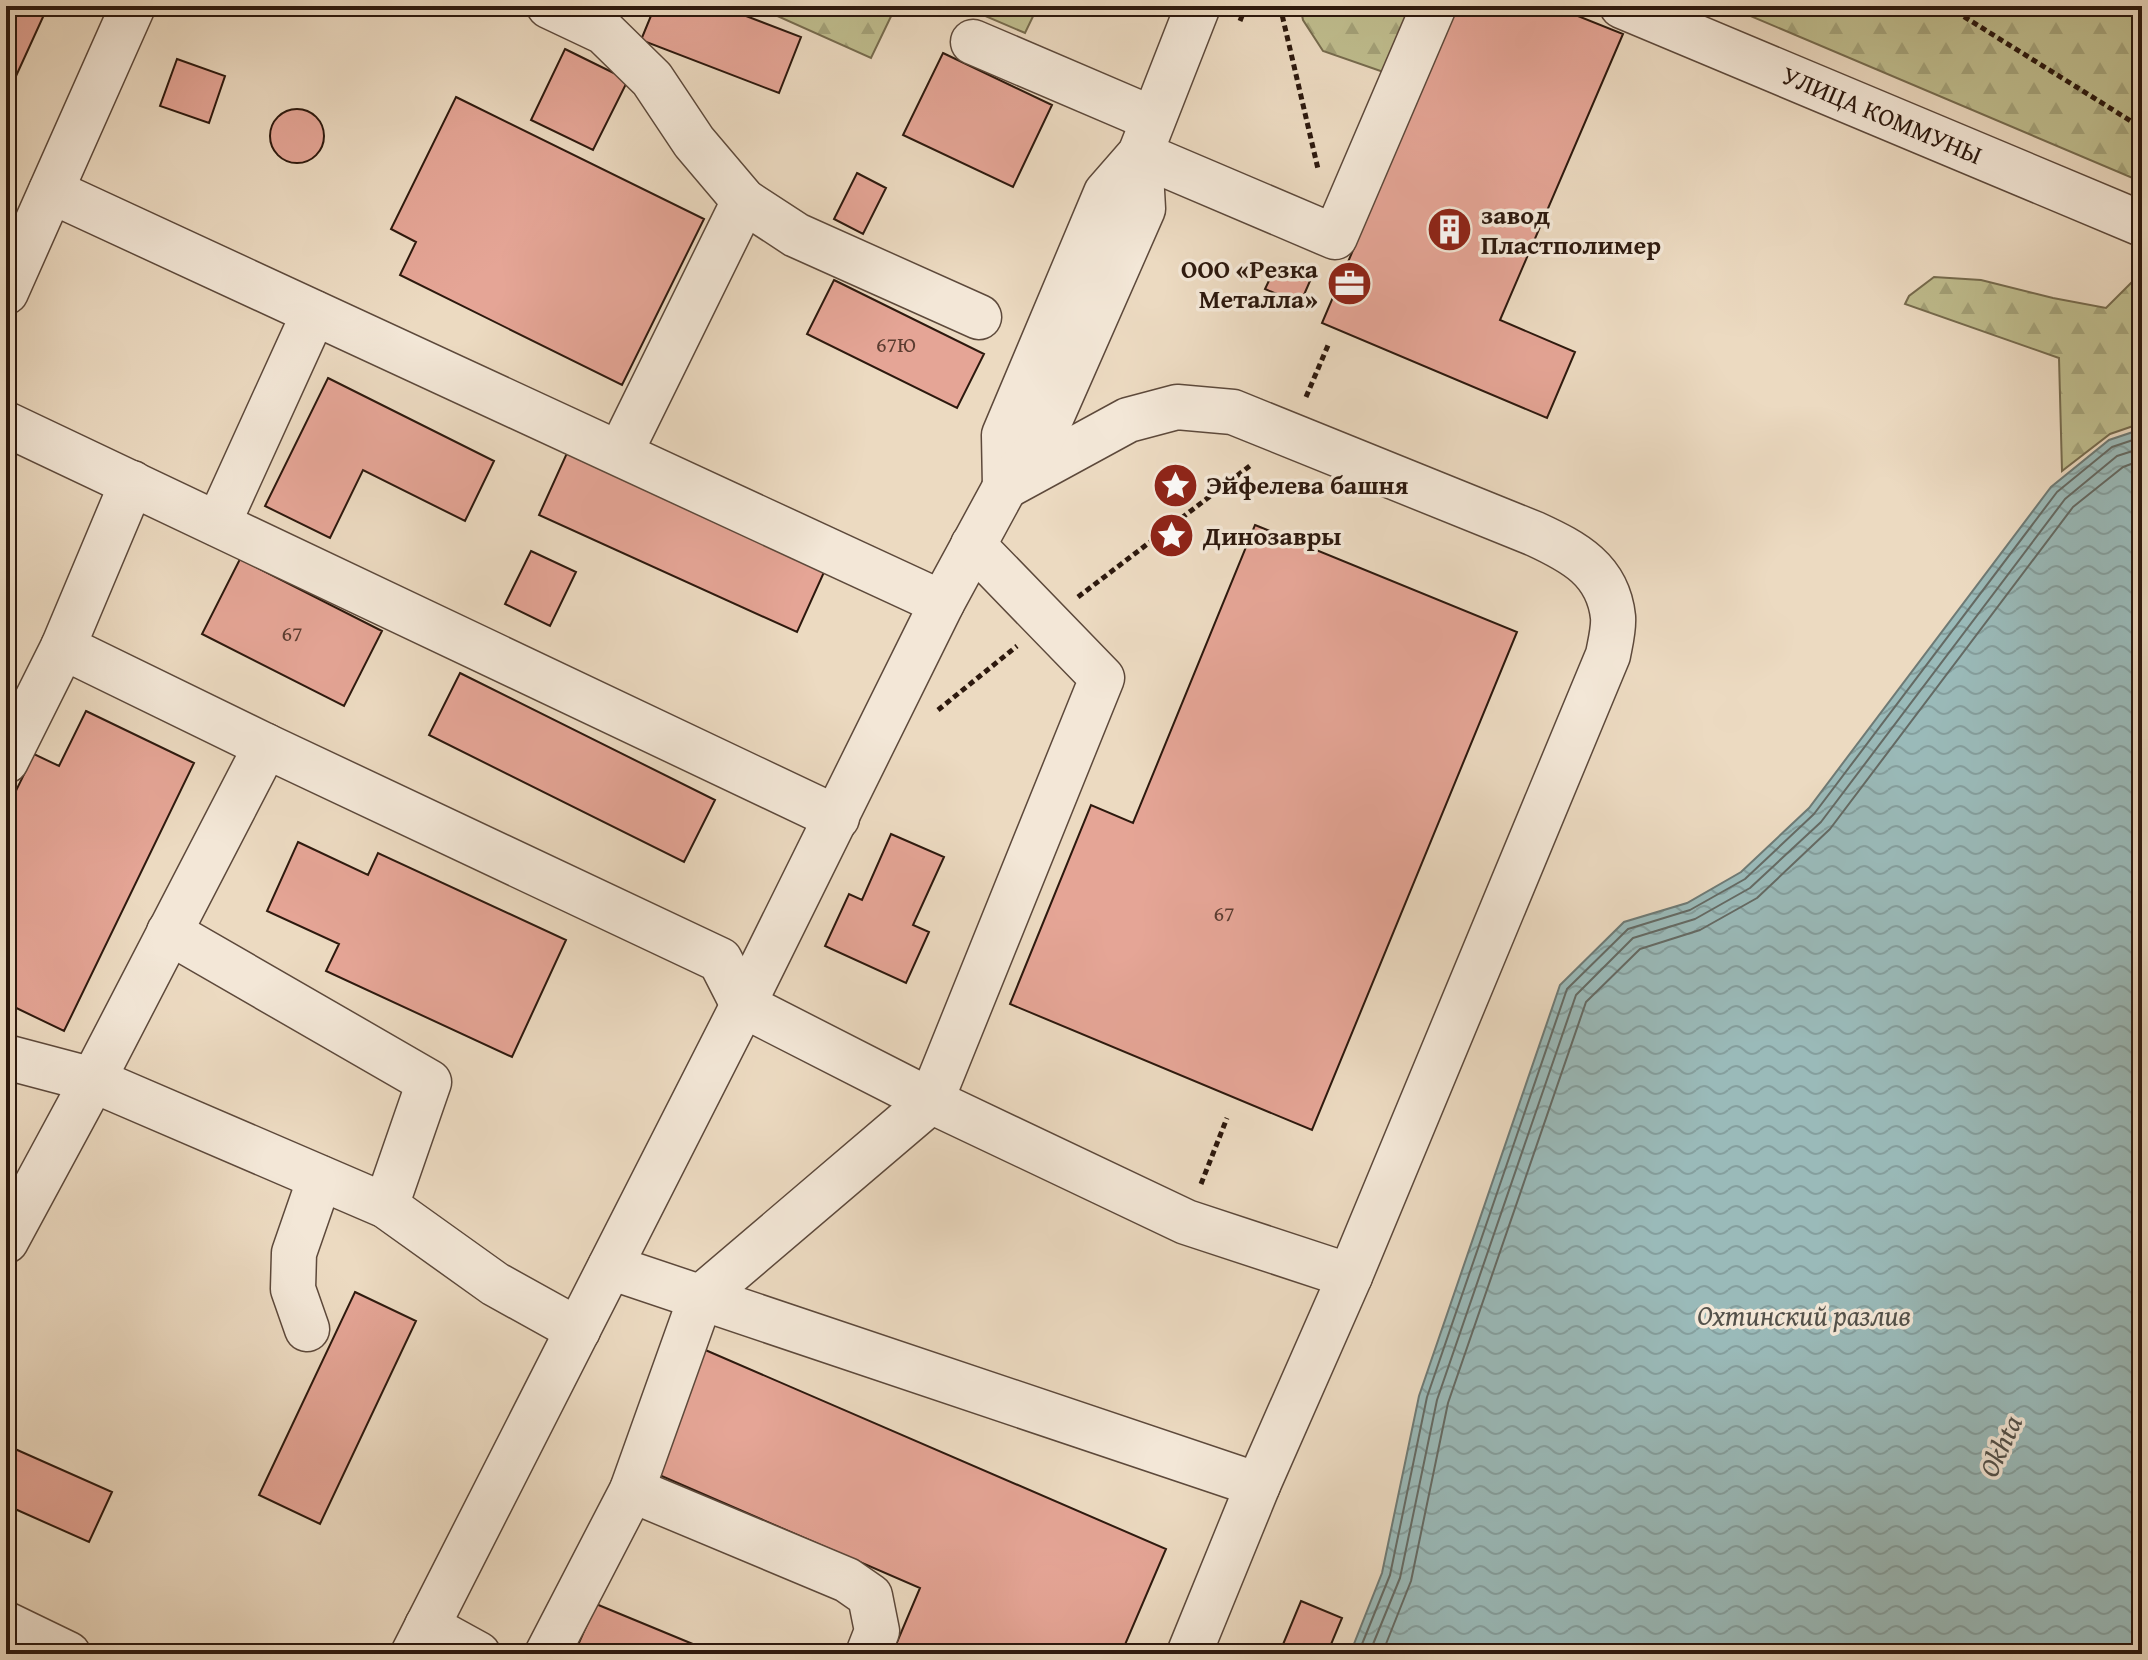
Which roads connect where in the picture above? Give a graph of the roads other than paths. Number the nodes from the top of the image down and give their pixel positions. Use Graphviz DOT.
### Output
graph roads {
  1 [pos="133,6"];
  2 [pos="549,6"];
  3 [pos="1198,6"];
  4 [pos="1434,6"];
  5 [pos="1622,6"];
  6 [pos="610,19"];
  7 [pos="973,42"];
  8 [pos="1146,137"];
  9 [pos="51,191"];
  10 [pos="744,201"];
  11 [pos="2142,224"];
  12 [pos="6,292"];
  13 [pos="314,313"];
  14 [pos="979,317"];
  15 [pos="6,424"];
  16 [pos="620,453"];
  17 [pos="132,483"];
  18 [pos="1005,487"];
  19 [pos="218,524"];
  20 [pos="973,545"];
  21 [pos="942,603"];
  22 [pos="63,647"];
  23 [pos="266,746"];
  24 [pos="6,761"];
  25 [pos="837,818"];
  26 [pos="169,932"];
  27 [pos="743,1005"];
  28 [pos="6,1057"];
  29 [pos="93,1080"];
  30 [pos="931,1101"];
  31 [pos="320,1178"];
  32 [pos="386,1206"];
  33 [pos="6,1241"];
  34 [pos="610,1267"];
  35 [pos="1350,1276"];
  36 [pos="701,1297"];
  37 [pos="307,1329"];
  38 [pos="578,1330"];
  39 [pos="1258,1485"];
  40 [pos="632,1490"];
  41 [pos="6,1624"];
  42 [pos="420,1640"];
  43 [pos="68,1654"];
  44 [pos="478,1654"];
  45 [pos="547,1654"];
  46 [pos="868,1654"];
  47 [pos="1189,1654"];
  1 -- 9 [label="street"];
  2 -- 6 [label="street"];
  3 -- 8 [label="street"];
  4 -- 8 [label="street"];
  5 -- 11 [label="street, УЛИЦА КОММУНЫ"];
  6 -- 10 [label="street"];
  7 -- 8 [label="street"];
  8 -- 18 [label="street"];
  9 -- 12 [label="street"];
  9 -- 13 [label="street"];
  10 -- 14 [label="street"];
  10 -- 16 [label="street"];
  13 -- 16 [label="street"];
  13 -- 19 [label="street"];
  15 -- 17 [label="street"];
  16 -- 21 [label="street"];
  17 -- 19 [label="street"];
  17 -- 22 [label="street"];
  18 -- 20 [label="street"];
  18 -- 35 [label="street"];
  19 -- 25 [label="street"];
  20 -- 21 [label="street"];
  20 -- 30 [label="street"];
  21 -- 25 [label="street"];
  22 -- 23 [label="street"];
  22 -- 24 [label="street"];
  23 -- 26 [label="street"];
  23 -- 27 [label="street"];
  25 -- 27 [label="street"];
  26 -- 29 [label="street"];
  26 -- 32 [label="street"];
  27 -- 30 [label="street"];
  27 -- 34 [label="street"];
  28 -- 29 [label="street"];
  29 -- 31 [label="street"];
  29 -- 33 [label="street"];
  30 -- 35 [label="street"];
  30 -- 36 [label="street"];
  31 -- 32 [label="street"];
  31 -- 37 [label="street"];
  32 -- 38 [label="street"];
  34 -- 36 [label="street"];
  34 -- 38 [label="street"];
  35 -- 39 [label="street"];
  36 -- 39 [label="street"];
  36 -- 40 [label="street"];
  38 -- 42 [label="street"];
  39 -- 47 [label="street"];
  40 -- 45 [label="street"];
  40 -- 46 [label="street"];
  41 -- 43 [label="street"];
  42 -- 44 [label="street"];
}
